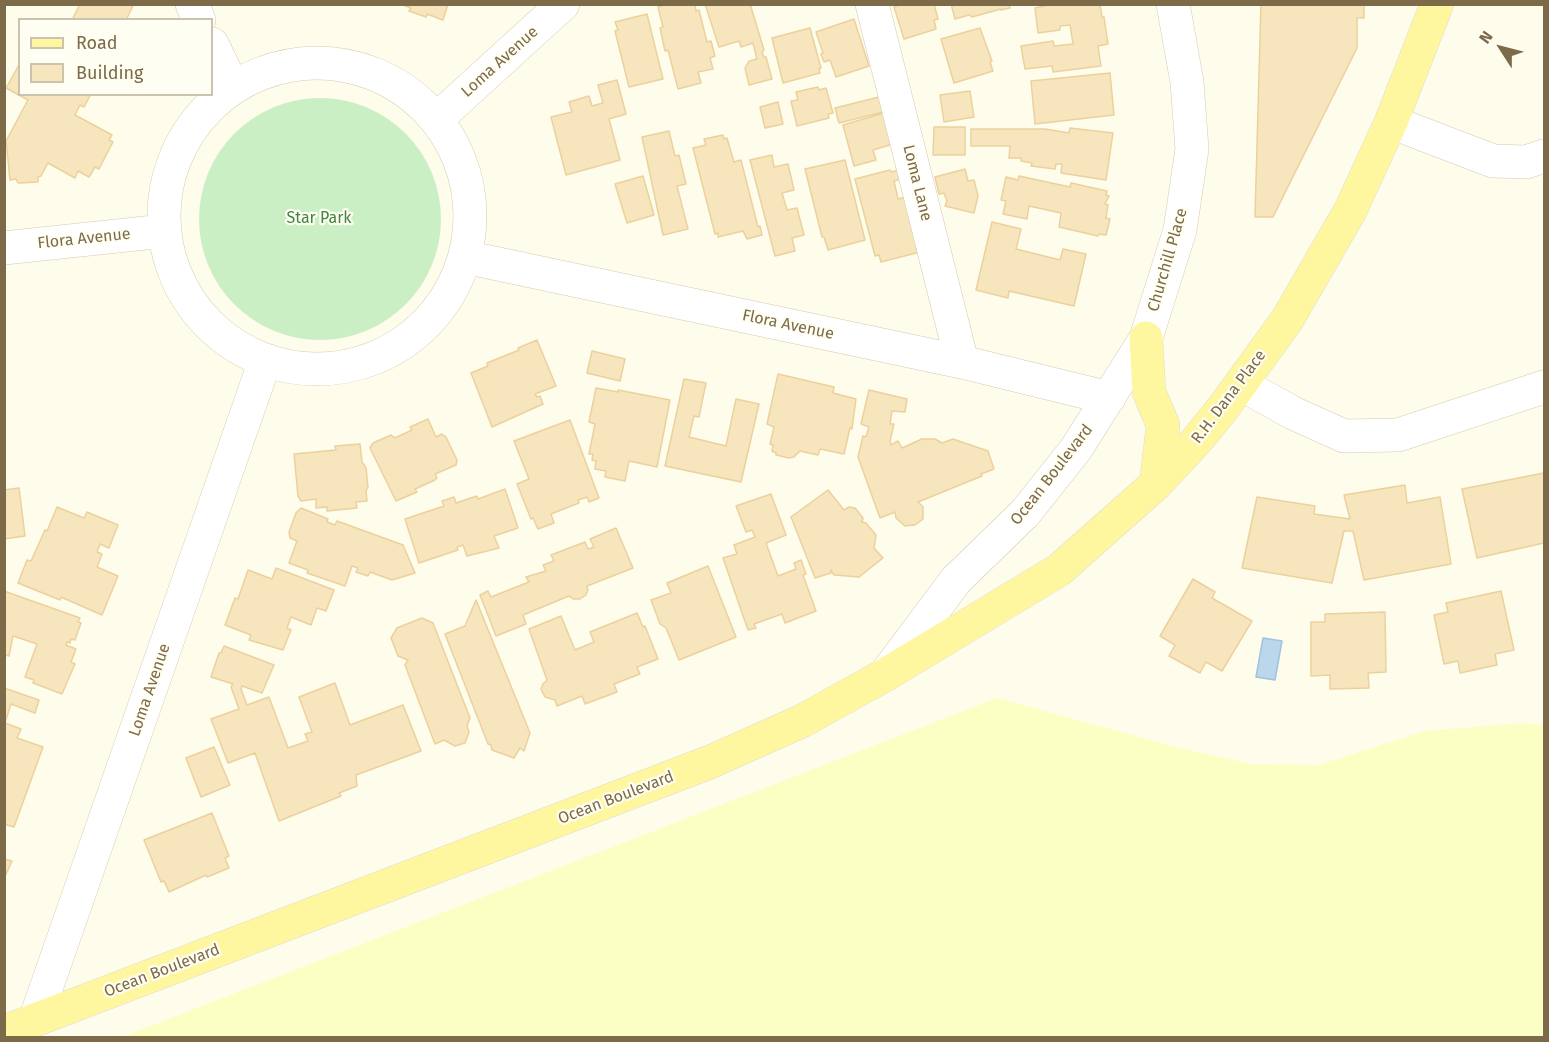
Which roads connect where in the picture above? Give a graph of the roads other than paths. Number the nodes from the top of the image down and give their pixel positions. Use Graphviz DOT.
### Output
graph roads {
  1 [pos="192,4"];
  2 [pos="563,4"];
  3 [pos="872,4"];
  4 [pos="1173,4"];
  5 [pos="1437,4"];
  6 [pos="198,18"];
  7 [pos="213,46"];
  8 [pos="233,87"];
  9 [pos="437,119"];
  10 [pos="1391,122"];
  11 [pos="1545,156"];
  12 [pos="164,231"];
  13 [pos="4,248"];
  14 [pos="465,257"];
  15 [pos="1146,338"];
  16 [pos="265,361"];
  17 [pos="962,362"];
  18 [pos="1240,384"];
  19 [pos="1545,387"];
  20 [pos="1109,398"];
  21 [pos="1156,484"];
  22 [pos="885,675"];
  23 [pos="35,1020"];
  24 [pos="4,1032"];
  1 -- 6 [label="street"];
  2 -- 9 [label="street, Loma Avenue"];
  3 -- 17 [label="street, Loma Lane"];
  4 -- 15 [label="street, Churchill Place"];
  5 -- 10 [label="main road, R.H. Dana Place"];
  7 -- 8 [label="street"];
  8 -- 9 [label="street"];
  8 -- 12 [label="street"];
  9 -- 14 [label="street"];
  10 -- 11 [label="street"];
  10 -- 18 [label="main road, R.H. Dana Place"];
  12 -- 13 [label="street, Flora Avenue"];
  12 -- 16 [label="street"];
  14 -- 16 [label="street"];
  14 -- 17 [label="street, Flora Avenue"];
  15 -- 20 [label="street, Churchill Place"];
  15 -- 21 [label="main road"];
  16 -- 23 [label="street, Loma Avenue"];
  17 -- 20 [label="street, Flora Avenue"];
  18 -- 19 [label="street"];
  18 -- 21 [label="main road, R.H. Dana Place"];
  20 -- 22 [label="street, Ocean Boulevard"];
  21 -- 22 [label="main road, R.H. Dana Place"];
  22 -- 23 [label="main road, Ocean Boulevard"];
  23 -- 24 [label="main road, Ocean Boulevard"];
}
